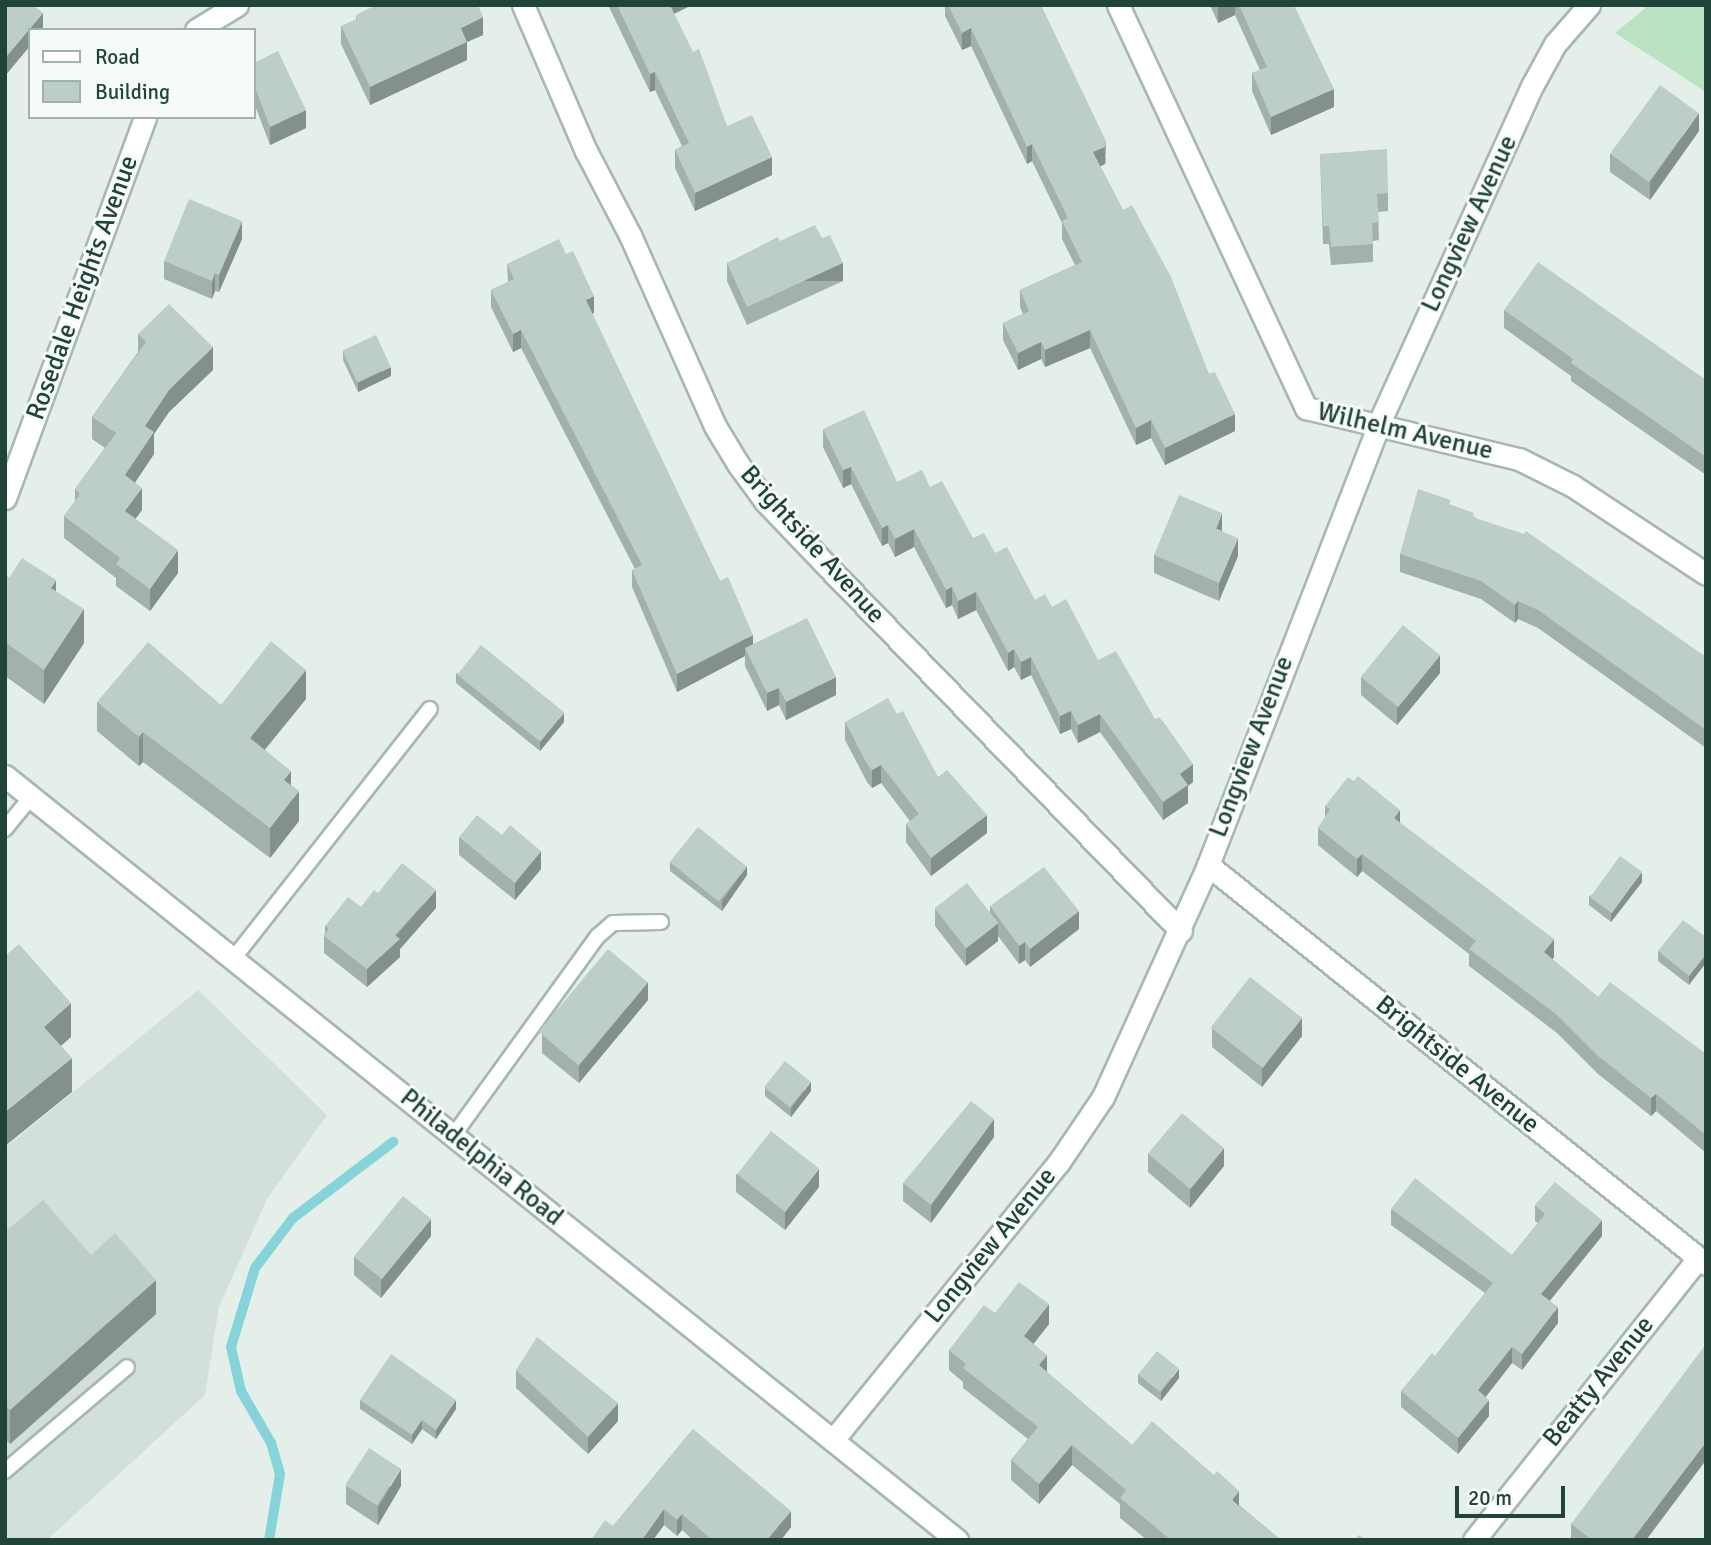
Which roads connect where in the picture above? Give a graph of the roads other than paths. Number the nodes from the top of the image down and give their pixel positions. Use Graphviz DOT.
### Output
graph roads {
  1 [pos="237,5"];
  2 [pos="523,5"];
  3 [pos="1118,5"];
  4 [pos="1589,5"];
  5 [pos="199,28"];
  6 [pos="144,119"];
  7 [pos="1379,423"];
  8 [pos="5,498"];
  9 [pos="1706,574"];
  10 [pos="430,709"];
  11 [pos="5,776"];
  12 [pos="31,797"];
  13 [pos="5,829"];
  14 [pos="1208,865"];
  15 [pos="662,922"];
  16 [pos="1181,931"];
  17 [pos="233,959"];
  18 [pos="453,1136"];
  19 [pos="1702,1261"];
  20 [pos="127,1367"];
  21 [pos="833,1440"];
  22 [pos="5,1471"];
  23 [pos="957,1540"];
  24 [pos="1474,1540"];
  1 -- 5 [label="street"];
  2 -- 16 [label="street, Brightside Avenue"];
  3 -- 7 [label="street, Wilhelm Avenue"];
  4 -- 7 [label="street, Longview Avenue"];
  6 -- 8 [label="street, Rosedale Heights Avenue"];
  7 -- 9 [label="street, Wilhelm Avenue"];
  7 -- 14 [label="street, Longview Avenue"];
  10 -- 17 [label="lane"];
  11 -- 12 [label="street, Philadelphia Road"];
  12 -- 13 [label="lane"];
  12 -- 17 [label="street, Philadelphia Road"];
  14 -- 16 [label="street, Longview Avenue"];
  14 -- 19 [label="street, Brightside Avenue"];
  15 -- 18 [label="lane"];
  16 -- 21 [label="street, Longview Avenue"];
  17 -- 18 [label="street, Philadelphia Road"];
  18 -- 21 [label="street, Philadelphia Road"];
  19 -- 24 [label="street, Beatty Avenue"];
  20 -- 22 [label="lane"];
  21 -- 23 [label="street, Philadelphia Road"];
}
